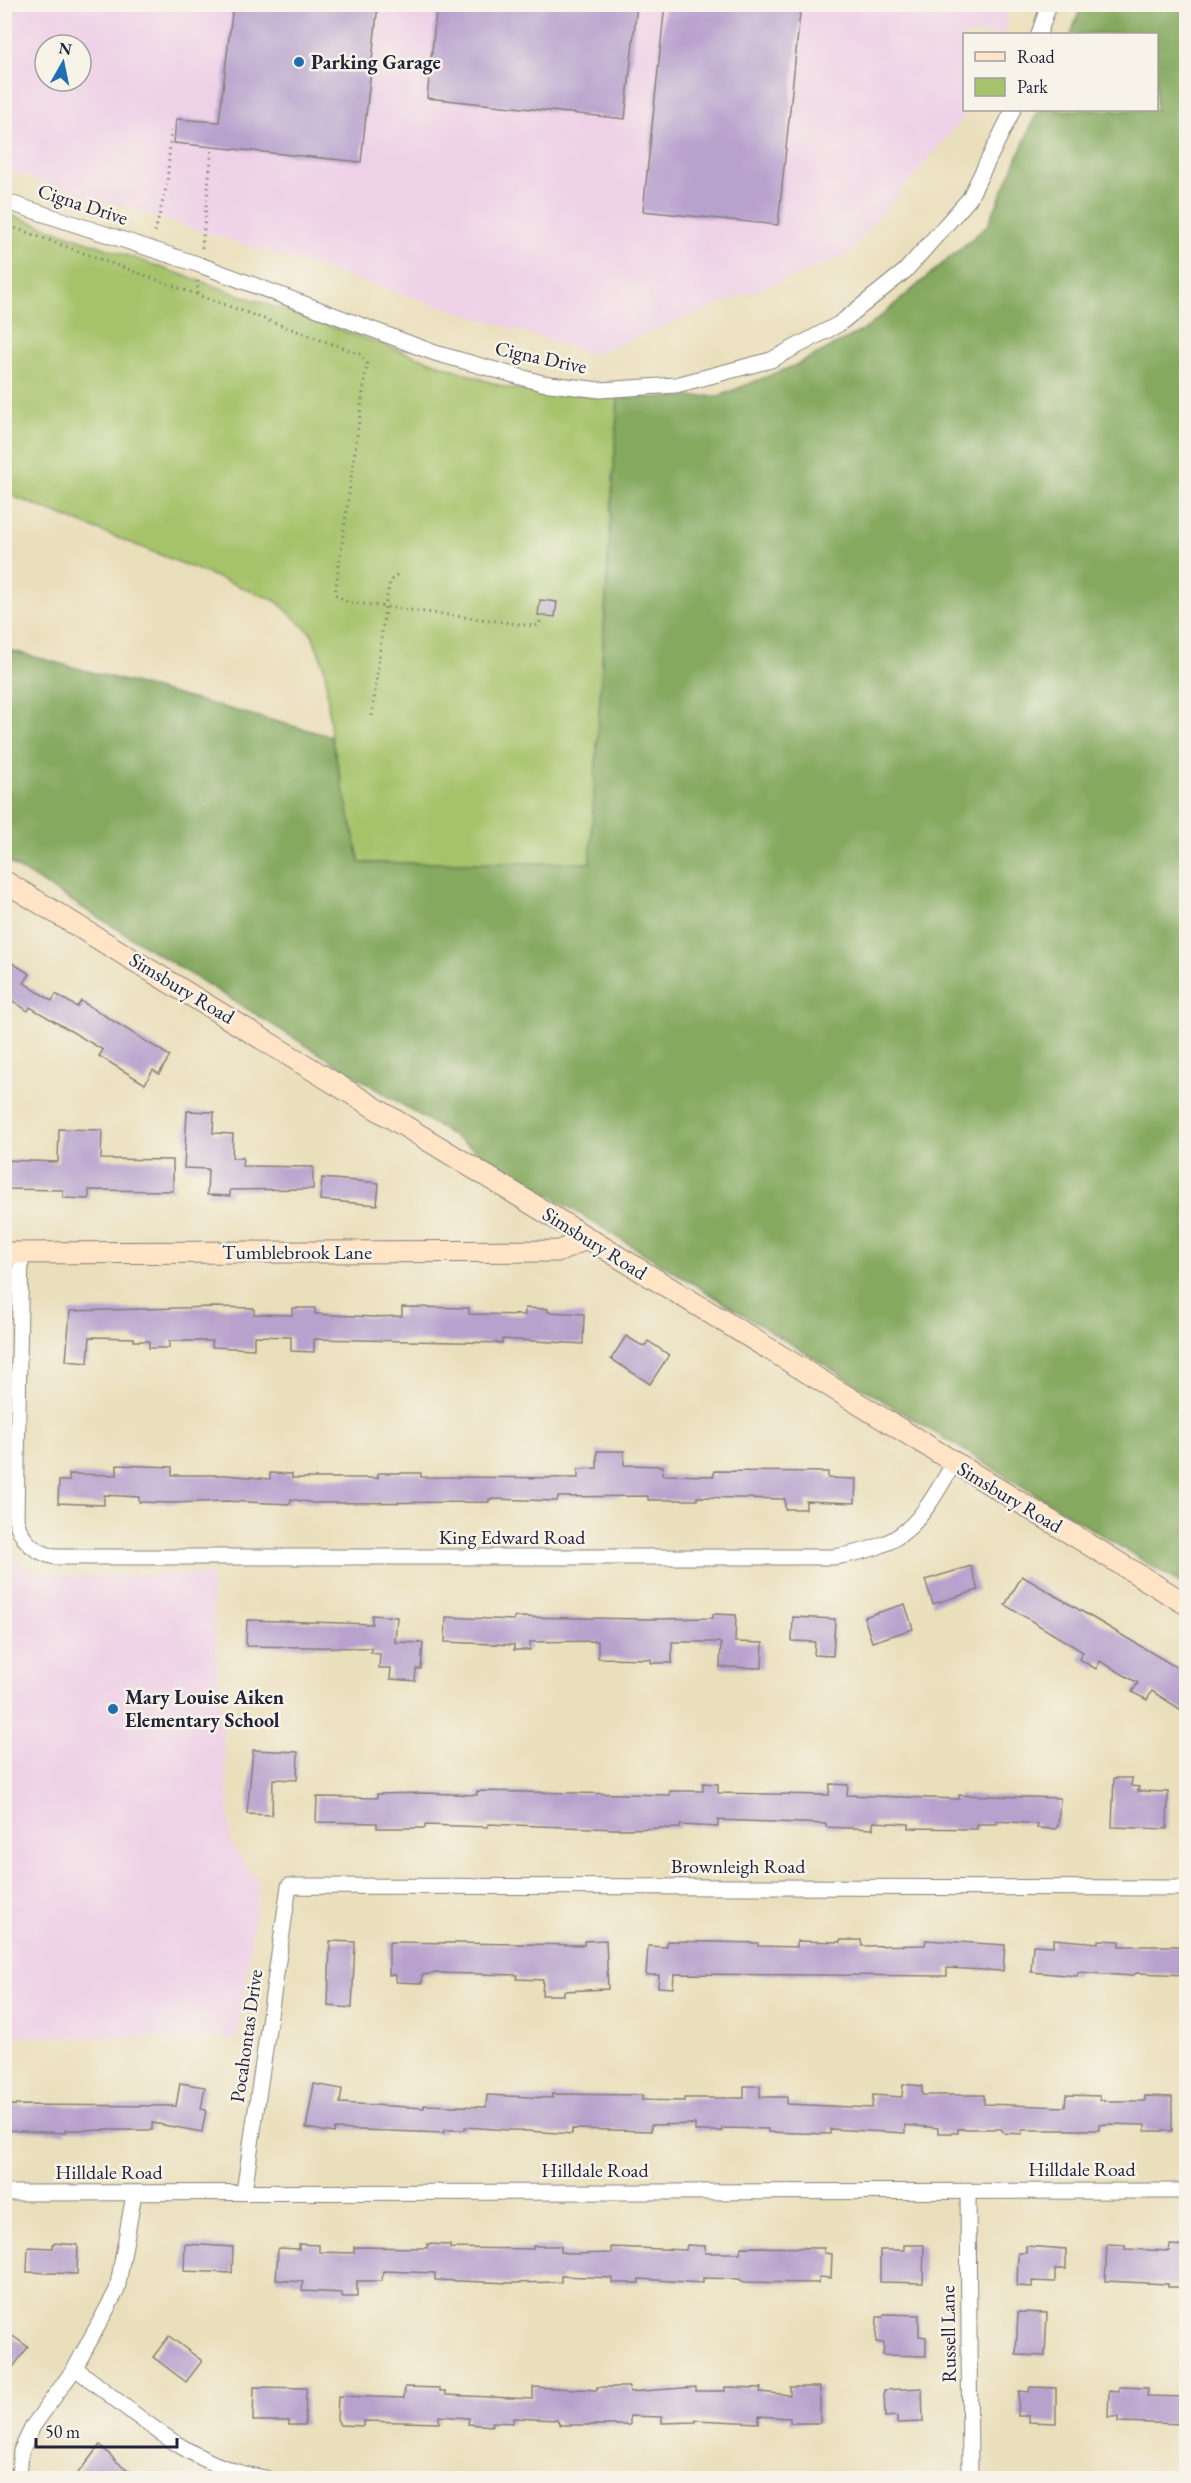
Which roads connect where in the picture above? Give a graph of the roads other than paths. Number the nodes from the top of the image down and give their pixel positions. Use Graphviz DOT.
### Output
graph roads {
  1 [pos="1049,4"];
  2 [pos="1039,33"];
  3 [pos="1013,111"];
  4 [pos="4,201"];
  5 [pos="4,881"];
  6 [pos="587,1238"];
  7 [pos="13,1253"];
  8 [pos="954,1463"];
  9 [pos="1186,1604"];
  10 [pos="289,1886"];
  11 [pos="1186,1888"];
  12 [pos="968,2190"];
  13 [pos="1186,2191"];
  14 [pos="244,2192"];
  15 [pos="4,2193"];
  16 [pos="134,2194"];
  17 [pos="75,2368"];
  18 [pos="19,2478"];
  19 [pos="266,2478"];
  20 [pos="970,2478"];
  1 -- 2 [label="street"];
  3 -- 4 [label="street, Cigna Drive"];
  5 -- 6 [label="main road, Simsbury Road"];
  6 -- 7 [label="main road, Tumblebrook Lane"];
  6 -- 8 [label="main road, Simsbury Road"];
  7 -- 8 [label="street, King Edward Road"];
  8 -- 9 [label="main road, Simsbury Road"];
  10 -- 11 [label="street, Brownleigh Road"];
  10 -- 14 [label="street, Pocahontas Drive"];
  12 -- 13 [label="street, Hilldale Road"];
  12 -- 14 [label="street, Hilldale Road"];
  12 -- 20 [label="street, Russell Lane"];
  14 -- 16 [label="street, Hilldale Road"];
  15 -- 16 [label="street, Hilldale Road"];
  16 -- 17 [label="street"];
  17 -- 18 [label="street"];
  17 -- 19 [label="street"];
}
